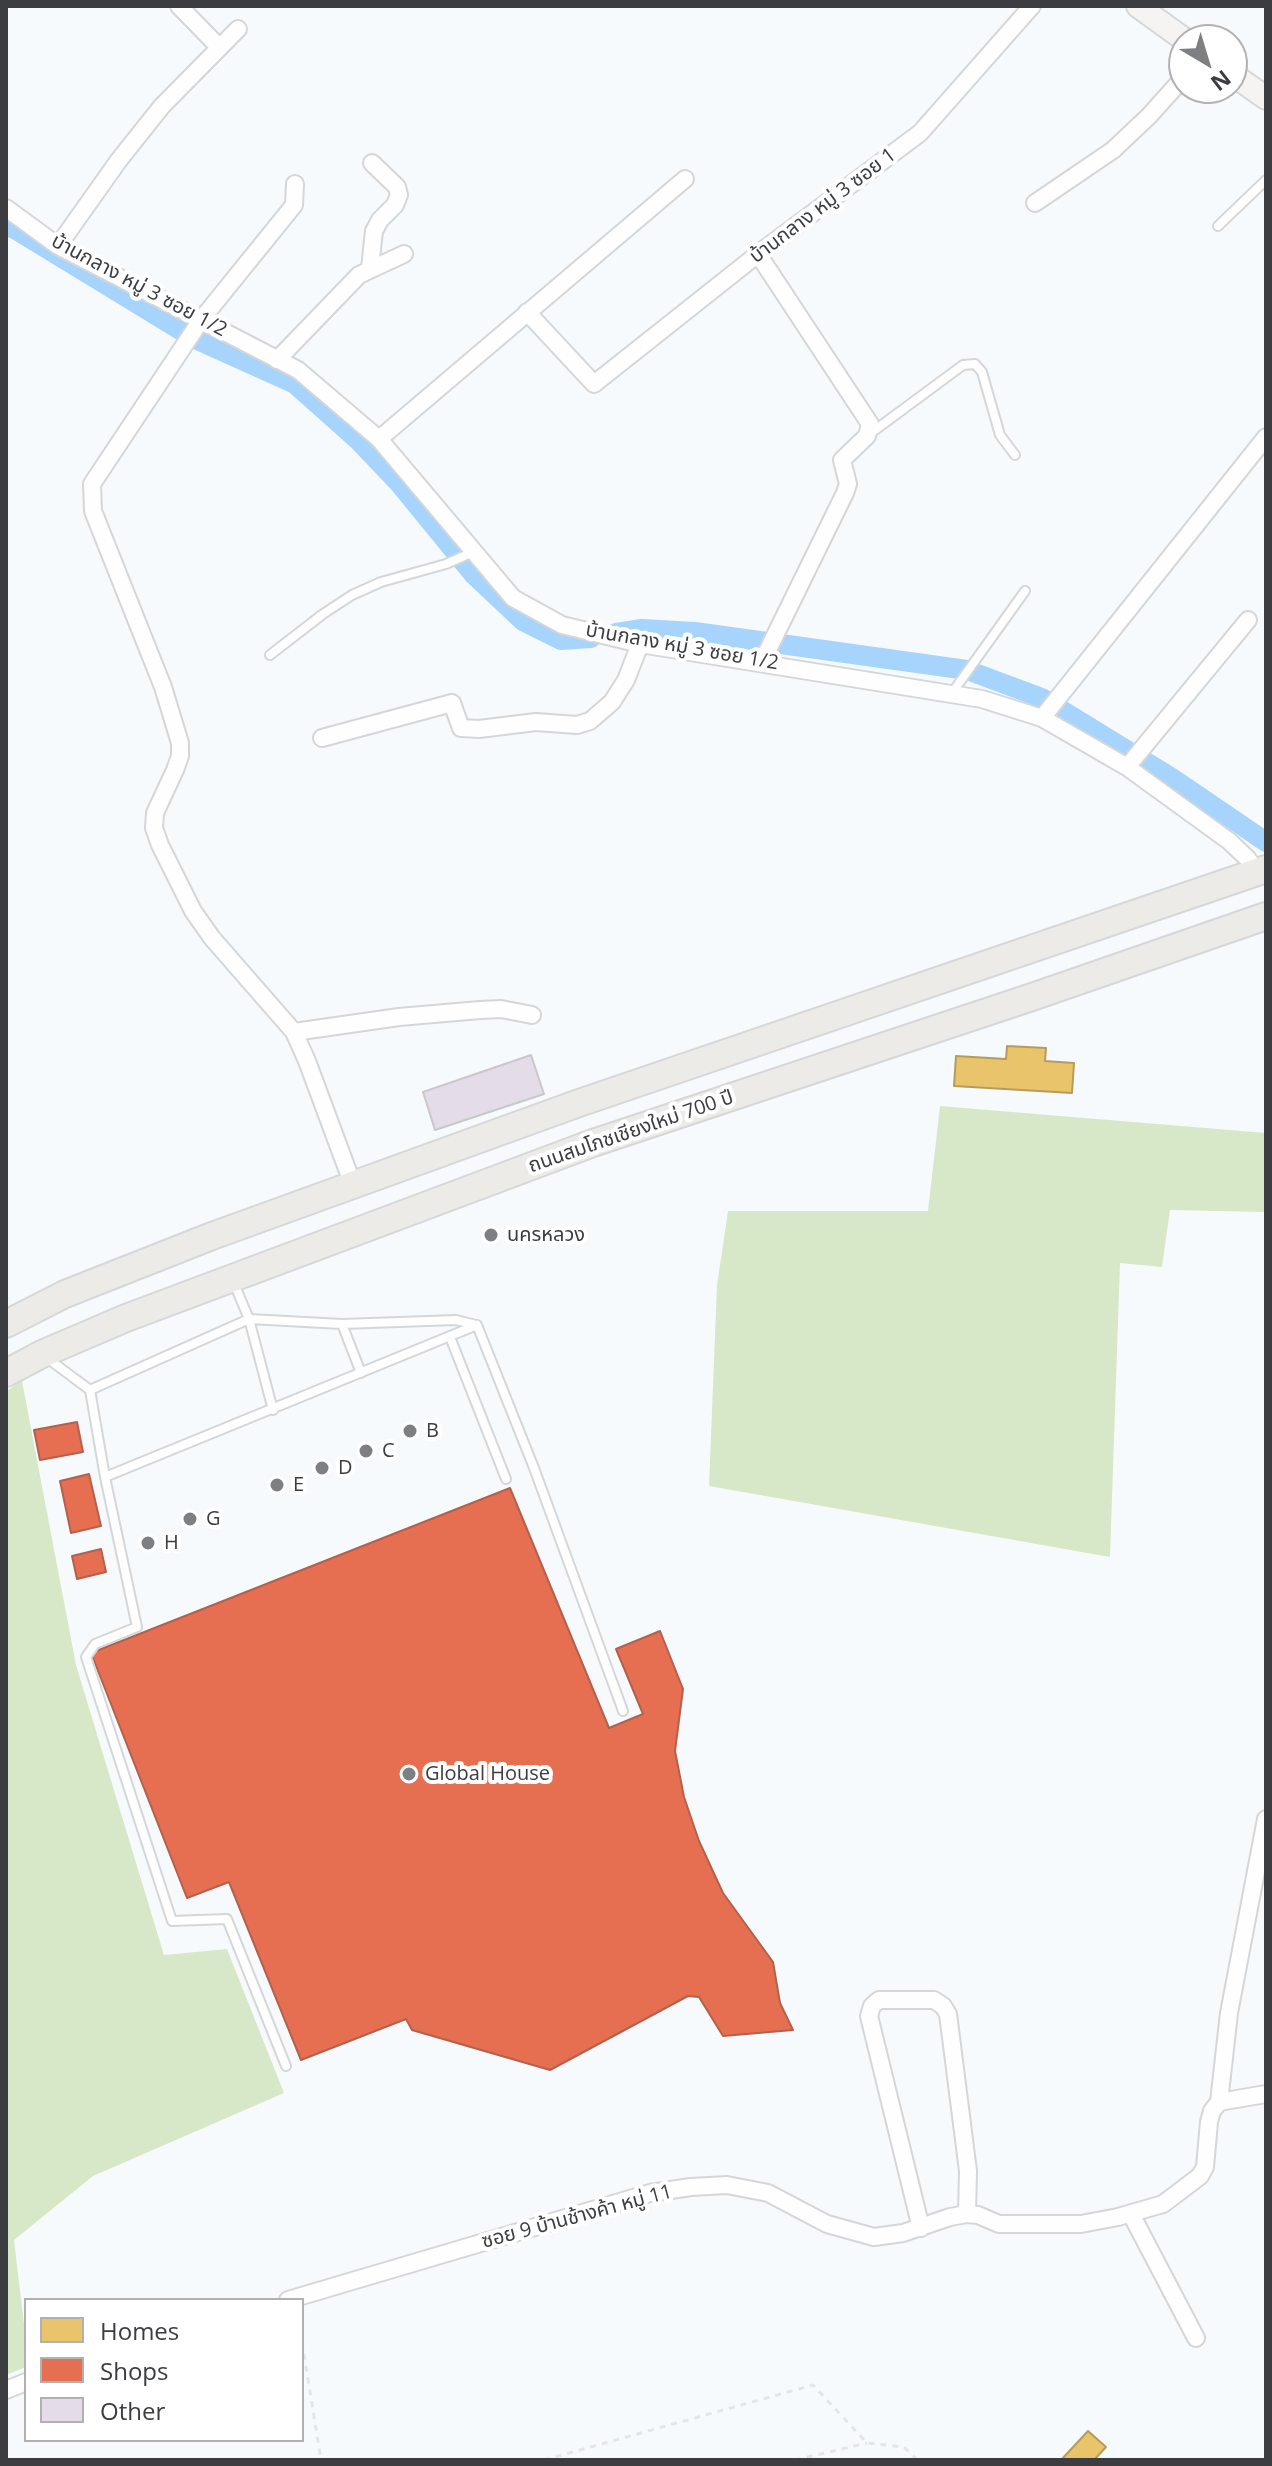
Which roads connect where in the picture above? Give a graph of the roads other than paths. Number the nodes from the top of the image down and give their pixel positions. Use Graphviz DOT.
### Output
graph roads {
  1 [pos="179,6"];
  2 [pos="1032,6"];
  3 [pos="1138,6"];
  4 [pos="1168,28"];
  5 [pos="238,29"];
  6 [pos="219,47"];
  7 [pos="1248,85"];
  8 [pos="1168,95"];
  9 [pos="1266,98"];
  10 [pos="372,163"];
  11 [pos="685,179"];
  12 [pos="1266,180"];
  13 [pos="295,184"];
  14 [pos="1035,203"];
  15 [pos="6,208"];
  16 [pos="1218,226"];
  17 [pos="58,246"];
  18 [pos="404,254"];
  19 [pos="758,254"];
  20 [pos="370,268"];
  21 [pos="527,312"];
  22 [pos="201,320"];
  23 [pos="277,360"];
  24 [pos="867,436"];
  25 [pos="1266,437"];
  26 [pos="379,439"];
  27 [pos="1015,455"];
  28 [pos="469,553"];
  29 [pos="1025,591"];
  30 [pos="1248,620"];
  31 [pos="640,644"];
  32 [pos="270,655"];
  33 [pos="762,662"];
  34 [pos="952,693"];
  35 [pos="1042,718"];
  36 [pos="322,738"];
  37 [pos="1127,767"];
  38 [pos="1261,871"];
  39 [pos="1266,916"];
  40 [pos="532,1015"];
  41 [pos="294,1032"];
  42 [pos="353,1185"];
  43 [pos="232,1278"];
  44 [pos="249,1319"];
  45 [pos="6,1324"];
  46 [pos="342,1324"];
  47 [pos="477,1325"];
  48 [pos="450,1337"];
  49 [pos="42,1354"];
  50 [pos="6,1373"];
  51 [pos="361,1373"];
  52 [pos="90,1390"];
  53 [pos="273,1410"];
  54 [pos="105,1477"];
  55 [pos="506,1479"];
  56 [pos="623,1711"];
  57 [pos="1266,1819"];
  58 [pos="286,2066"];
  59 [pos="1266,2094"];
  60 [pos="1219,2102"];
  61 [pos="967,2214"];
  62 [pos="1131,2214"];
  63 [pos="921,2228"];
  64 [pos="295,2298"];
  65 [pos="1196,2338"];
  1 -- 6 [label="street"];
  2 -- 19 [label="street, บ้านกลาง หมู่ 3 ซอย 1"];
  3 -- 4 [label="street"];
  5 -- 6 [label="street"];
  6 -- 17 [label="street"];
  7 -- 9 [label="street"];
  8 -- 14 [label="street"];
  10 -- 20 [label="street"];
  11 -- 21 [label="street"];
  12 -- 16 [label="lane"];
  13 -- 22 [label="street"];
  15 -- 17 [label="street, บ้านกลาง หมู่ 3 ซอย 1/2"];
  17 -- 22 [label="street, บ้านกลาง หมู่ 3 ซอย 1/2"];
  18 -- 20 [label="street"];
  19 -- 21 [label="street, บ้านกลาง หมู่ 3 ซอย 1"];
  19 -- 24 [label="street"];
  20 -- 23 [label="street"];
  21 -- 26 [label="street"];
  22 -- 23 [label="street, บ้านกลาง หมู่ 3 ซอย 1/2"];
  22 -- 41 [label="street"];
  23 -- 26 [label="street, บ้านกลาง หมู่ 3 ซอย 1/2"];
  24 -- 27 [label="lane"];
  24 -- 33 [label="street"];
  25 -- 35 [label="street"];
  26 -- 28 [label="street, บ้านกลาง หมู่ 3 ซอย 1/2"];
  28 -- 31 [label="street, บ้านกลาง หมู่ 3 ซอย 1/2"];
  28 -- 32 [label="lane"];
  29 -- 34 [label="lane"];
  30 -- 37 [label="street"];
  31 -- 33 [label="street, บ้านกลาง หมู่ 3 ซอย 1/2"];
  31 -- 36 [label="street"];
  33 -- 34 [label="street, บ้านกลาง หมู่ 3 ซอย 1/2"];
  34 -- 35 [label="street, บ้านกลาง หมู่ 3 ซอย 1/2"];
  35 -- 37 [label="street, บ้านกลาง หมู่ 3 ซอย 1/2"];
  37 -- 38 [label="street, บ้านกลาง หมู่ 3 ซอย 1/2"];
  38 -- 42 [label="main road"];
  39 -- 43 [label="main road, ถนนสมโภชเชียงใหม่ 700 ปี"];
  40 -- 41 [label="street"];
  41 -- 42 [label="street"];
  42 -- 45 [label="main road"];
  43 -- 44 [label="lane"];
  43 -- 49 [label="main road, ถนนสมโภชเชียงใหม่ 700 ปี"];
  44 -- 46 [label="lane"];
  44 -- 52 [label="lane"];
  44 -- 53 [label="lane"];
  46 -- 47 [label="lane"];
  46 -- 51 [label="lane"];
  47 -- 48 [label="lane"];
  47 -- 56 [label="lane"];
  48 -- 51 [label="lane"];
  48 -- 55 [label="lane"];
  49 -- 50 [label="main road, ถนนสมโภชเชียงใหม่ 700 ปี"];
  49 -- 52 [label="lane"];
  51 -- 53 [label="lane"];
  52 -- 54 [label="lane"];
  53 -- 54 [label="lane"];
  54 -- 58 [label="lane"];
  57 -- 60 [label="street"];
  59 -- 60 [label="street"];
  60 -- 62 [label="street"];
  61 -- 62 [label="street"];
  61 -- 63 [label="street, ซอย 9 บ้านช้างค้า หมู่ 11"];
  61 -- 63 [label="street"];
  62 -- 65 [label="street"];
  63 -- 64 [label="street, ซอย 9 บ้านช้างค้า หมู่ 11"];
}
